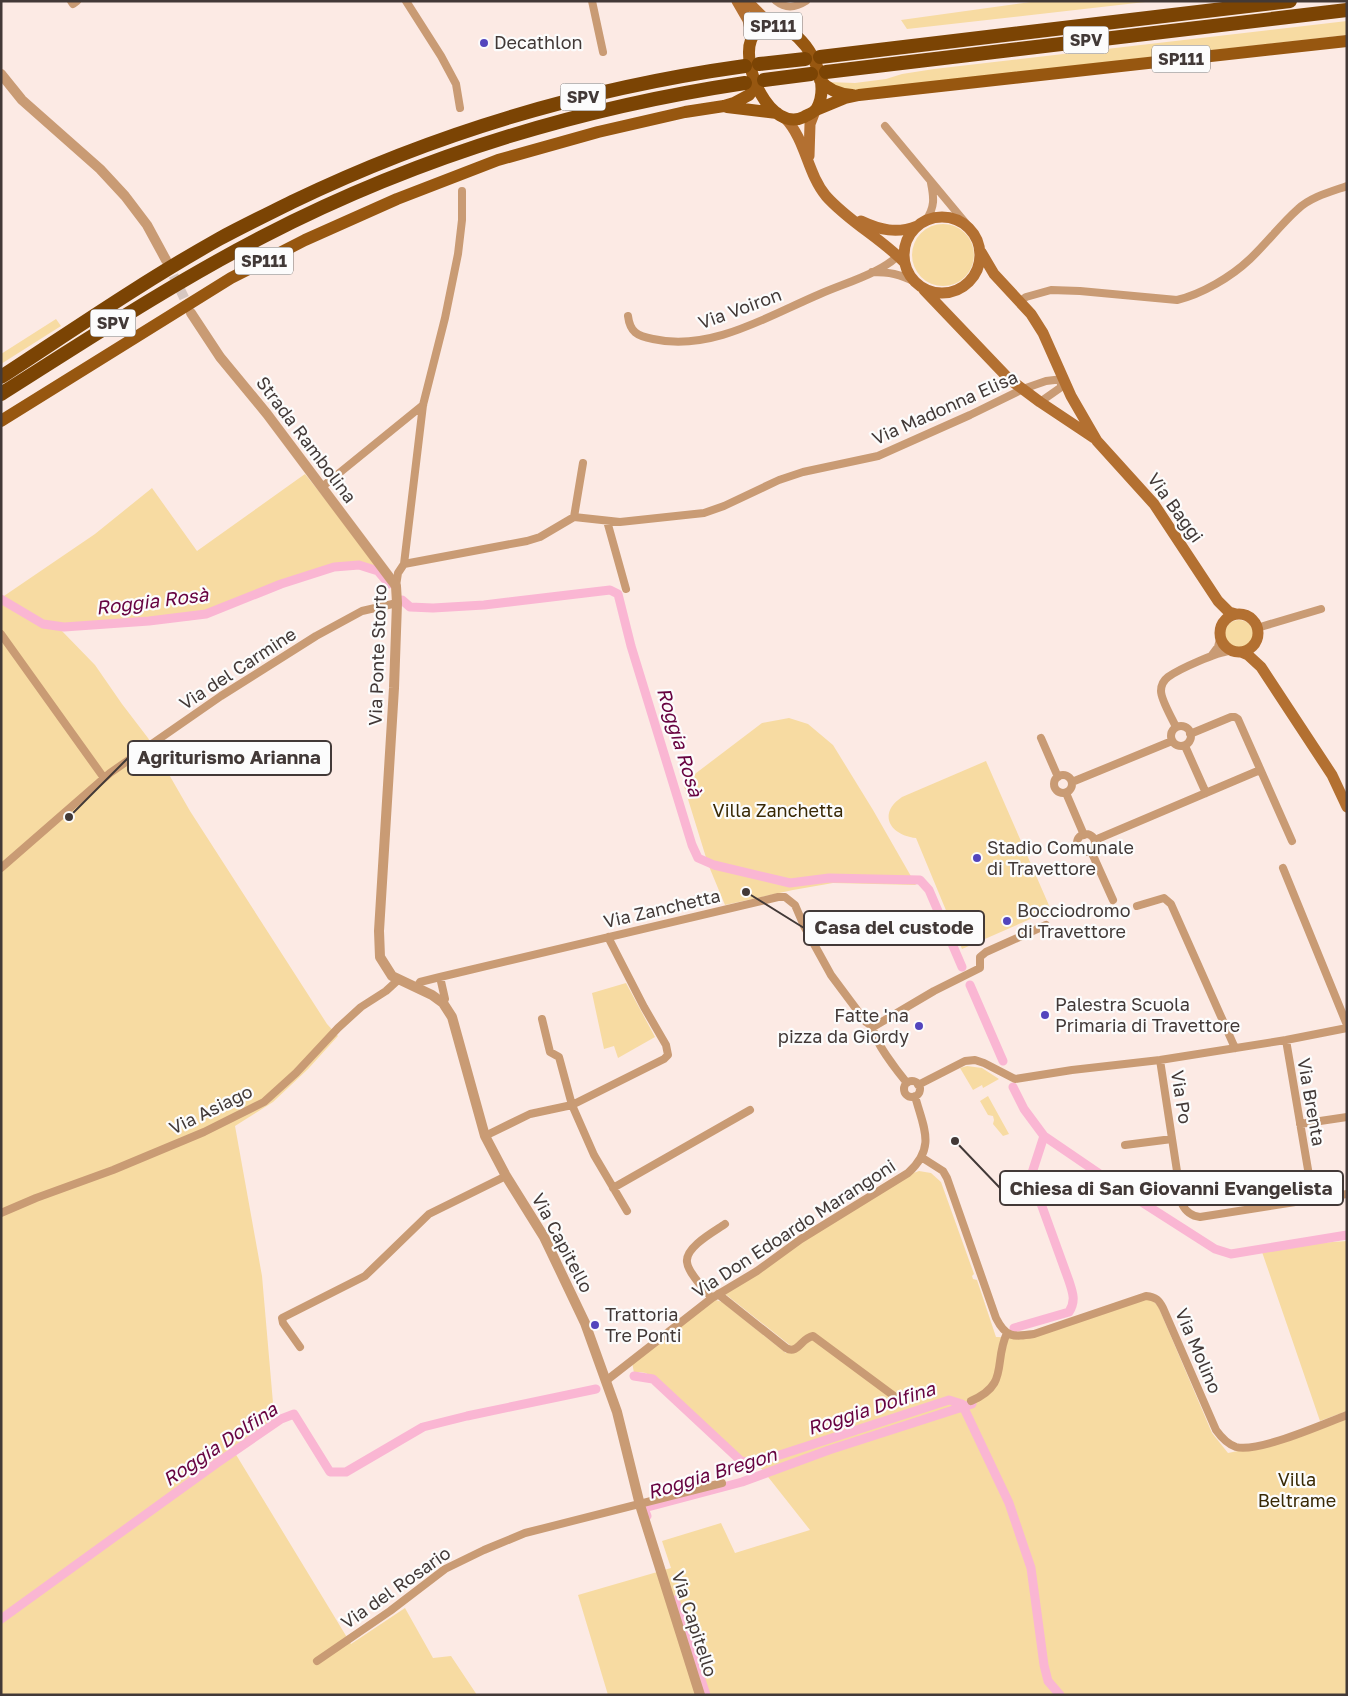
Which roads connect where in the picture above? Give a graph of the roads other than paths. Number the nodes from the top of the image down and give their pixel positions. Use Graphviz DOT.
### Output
graph roads {
  1 [pos="71,1"];
  2 [pos="77,1"];
  3 [pos="406,1"];
  4 [pos="592,1"];
  5 [pos="737,1"];
  6 [pos="746,1"];
  7 [pos="776,1"];
  8 [pos="806,1"];
  9 [pos="1290,1"];
  10 [pos="1347,10"];
  11 [pos="779,26"];
  12 [pos="1347,41"];
  13 [pos="751,44"];
  14 [pos="603,52"];
  15 [pos="804,52"];
  16 [pos="820,57"];
  17 [pos="760,64"];
  18 [pos="1,74"];
  19 [pos="820,78"];
  20 [pos="753,81"];
  21 [pos="859,95"];
  22 [pos="724,106"];
  23 [pos="460,108"];
  24 [pos="815,110"];
  25 [pos="781,116"];
  26 [pos="885,126"];
  27 [pos="808,160"];
  28 [pos="930,181"];
  29 [pos="1347,186"];
  30 [pos="462,191"];
  31 [pos="846,215"];
  32 [pos="922,223"];
  33 [pos="969,227"];
  34 [pos="884,244"];
  35 [pos="980,252"];
  36 [pos="226,256"];
  37 [pos="902,257"];
  38 [pos="166,260"];
  39 [pos="884,265"];
  40 [pos="870,272"];
  41 [pos="919,285"];
  42 [pos="1019,302"];
  43 [pos="192,313"];
  44 [pos="628,316"];
  45 [pos="1,377"];
  46 [pos="1064,379"];
  47 [pos="1023,389"];
  48 [pos="1,394"];
  49 [pos="1,402"];
  50 [pos="1040,402"];
  51 [pos="423,405"];
  52 [pos="1,421"];
  53 [pos="1097,441"];
  54 [pos="583,463"];
  55 [pos="322,487"];
  56 [pos="574,517"];
  57 [pos="608,521"];
  58 [pos="404,564"];
  59 [pos="396,586"];
  60 [pos="626,589"];
  61 [pos="1218,601"];
  62 [pos="397,603"];
  63 [pos="1321,609"];
  64 [pos="1236,614"];
  65 [pos="1223,622"];
  66 [pos="1257,628"];
  67 [pos="1,634"];
  68 [pos="1220,640"];
  69 [pos="1255,643"];
  70 [pos="1236,652"];
  71 [pos="1208,658"];
  72 [pos="1261,667"];
  73 [pos="1176,727"];
  74 [pos="1190,734"];
  75 [pos="1041,738"];
  76 [pos="1172,741"];
  77 [pos="1185,746"];
  78 [pos="1260,770"];
  79 [pos="1058,777"];
  80 [pos="104,778"];
  81 [pos="1072,782"];
  82 [pos="1066,793"];
  83 [pos="1206,793"];
  84 [pos="1347,807"];
  85 [pos="1084,834"];
  86 [pos="1095,840"];
  87 [pos="1292,841"];
  88 [pos="1091,851"];
  89 [pos="1,868"];
  90 [pos="1283,868"];
  91 [pos="1113,900"];
  92 [pos="1137,906"];
  93 [pos="1046,925"];
  94 [pos="608,937"];
  95 [pos="440,977"];
  96 [pos="398,980"];
  97 [pos="417,987"];
  98 [pos="443,1003"];
  99 [pos="542,1019"];
  100 [pos="1347,1025"];
  101 [pos="873,1027"];
  102 [pos="1347,1028"];
  103 [pos="1286,1040"];
  104 [pos="1235,1048"];
  105 [pos="1160,1060"];
  106 [pos="907,1083"];
  107 [pos="918,1085"];
  108 [pos="915,1096"];
  109 [pos="572,1105"];
  110 [pos="750,1110"];
  111 [pos="1347,1117"];
  112 [pos="1300,1124"];
  113 [pos="485,1136"];
  114 [pos="1172,1139"];
  115 [pos="1125,1145"];
  116 [pos="921,1157"];
  117 [pos="506,1176"];
  118 [pos="613,1188"];
  119 [pos="1347,1194"];
  120 [pos="1313,1199"];
  121 [pos="627,1212"];
  122 [pos="1,1213"];
  123 [pos="725,1224"];
  124 [pos="715,1296"];
  125 [pos="1006,1334"];
  126 [pos="300,1347"];
  127 [pos="607,1380"];
  128 [pos="894,1396"];
  129 [pos="971,1401"];
  130 [pos="1347,1415"];
  131 [pos="722,1483"];
  132 [pos="640,1505"];
  133 [pos="317,1661"];
  134 [pos="700,1695"];
  1 -- 2 [label="street"];
  3 -- 23 [label="street"];
  4 -- 14 [label="street"];
  5 -- 13 [label="main road"];
  6 -- 11 [label="main road"];
  7 -- 8 [label="street"];
  9 -- 16 [label="highway, SPV"];
  10 -- 19 [label="highway, SPV"];
  11 -- 13 [label="main road, SP111"];
  11 -- 15 [label="main road, SP111"];
  12 -- 21 [label="main road, SP111"];
  13 -- 20 [label="main road, SP111"];
  15 -- 17 [label="highway"];
  15 -- 19 [label="main road, SP111"];
  18 -- 38 [label="street"];
  19 -- 20 [label="highway, SPV"];
  19 -- 21 [label="main road, SP111"];
  19 -- 24 [label="main road"];
  20 -- 22 [label="main road, SP111"];
  20 -- 25 [label="main road, SP111"];
  20 -- 36 [label="highway, SPV"];
  20 -- 45 [label="highway, SPV"];
  21 -- 24 [label="main road, SP111"];
  22 -- 25 [label="main road, SP111"];
  22 -- 52 [label="main road, SP111"];
  24 -- 25 [label="main road, SP111"];
  24 -- 27 [label="main road, Via Baggi"];
  25 -- 27 [label="main road, Via Baggi"];
  26 -- 28 [label="street, Via Baggi"];
  27 -- 31 [label="main road, Via Baggi"];
  28 -- 32 [label="street"];
  28 -- 33 [label="street, Via Baggi"];
  29 -- 42 [label="street"];
  30 -- 51 [label="street, Via Ponte Storto"];
  31 -- 32 [label="main road, Via Baggi"];
  31 -- 34 [label="main road, Via Baggi"];
  32 -- 33 [label="main road, Via Baggi"];
  32 -- 37 [label="main road"];
  33 -- 35 [label="main road, Via Baggi"];
  34 -- 37 [label="main road, Via Baggi"];
  34 -- 39 [label="street"];
  35 -- 41 [label="main road"];
  35 -- 42 [label="main road, Via Baggi"];
  36 -- 48 [label="highway, SPV"];
  36 -- 49 [label="highway"];
  37 -- 39 [label="street, Via Voiron"];
  37 -- 41 [label="main road, Via Baggi"];
  39 -- 40 [label="street, Via Voiron"];
  40 -- 41 [label="street, Via Voiron"];
  40 -- 44 [label="street, Via Voiron"];
  41 -- 47 [label="main road, Via Baggi"];
  42 -- 46 [label="main road, Via Baggi"];
  43 -- 55 [label="street, Strada Rambolina"];
  46 -- 47 [label="street, Via Madonna Elisa"];
  46 -- 50 [label="street"];
  46 -- 53 [label="main road, Via Baggi"];
  47 -- 50 [label="main road, Via Baggi"];
  47 -- 57 [label="street, Via Madonna Elisa"];
  50 -- 53 [label="main road, Via Baggi"];
  51 -- 55 [label="street"];
  51 -- 58 [label="street, Via Ponte Storto"];
  53 -- 61 [label="main road, Via Baggi"];
  54 -- 56 [label="street"];
  55 -- 59 [label="street, Strada Rambolina"];
  56 -- 57 [label="street, Via Madonna Elisa"];
  56 -- 58 [label="street"];
  57 -- 60 [label="street"];
  58 -- 59 [label="street, Via Ponte Storto"];
  59 -- 62 [label="street, Via Ponte Storto"];
  61 -- 64 [label="main road, Via Baggi"];
  61 -- 65 [label="main road, Via Baggi"];
  62 -- 80 [label="street, Via del Carmine"];
  62 -- 96 [label="street, Via Ponte Storto"];
  63 -- 66 [label="street"];
  64 -- 65 [label="main road"];
  64 -- 66 [label="main road, Via Baggi"];
  65 -- 68 [label="main road, Via Baggi"];
  66 -- 69 [label="main road"];
  67 -- 80 [label="street"];
  68 -- 70 [label="main road"];
  68 -- 71 [label="street"];
  69 -- 70 [label="main road"];
  69 -- 72 [label="main road"];
  70 -- 71 [label="street"];
  70 -- 72 [label="main road"];
  71 -- 73 [label="street"];
  72 -- 84 [label="main road"];
  73 -- 74 [label="street"];
  73 -- 76 [label="street"];
  74 -- 77 [label="street"];
  74 -- 78 [label="street"];
  75 -- 79 [label="street"];
  76 -- 77 [label="street"];
  76 -- 81 [label="street"];
  77 -- 83 [label="street"];
  78 -- 83 [label="street"];
  78 -- 87 [label="street"];
  79 -- 81 [label="street"];
  79 -- 82 [label="street"];
  80 -- 89 [label="street, Via del Carmine"];
  81 -- 82 [label="street"];
  82 -- 85 [label="street"];
  83 -- 86 [label="street"];
  85 -- 86 [label="street"];
  85 -- 88 [label="street"];
  86 -- 88 [label="street"];
  88 -- 91 [label="street"];
  90 -- 100 [label="street"];
  92 -- 104 [label="street"];
  93 -- 101 [label="street"];
  94 -- 95 [label="street, Via Zanchetta"];
  94 -- 101 [label="street, Via Zanchetta"];
  94 -- 109 [label="street"];
  95 -- 97 [label="street, Via Zanchetta"];
  95 -- 98 [label="street, Via Capitello"];
  96 -- 97 [label="street, Via Ponte Storto"];
  96 -- 122 [label="street, Via Asiago"];
  97 -- 98 [label="street"];
  98 -- 113 [label="street, Via Capitello"];
  99 -- 109 [label="street"];
  101 -- 106 [label="street, Via Zanchetta"];
  102 -- 103 [label="street"];
  103 -- 104 [label="street"];
  103 -- 112 [label="street, Via Brenta"];
  104 -- 105 [label="street"];
  105 -- 107 [label="street"];
  105 -- 114 [label="street, Via Po"];
  106 -- 107 [label="street"];
  106 -- 108 [label="street"];
  107 -- 108 [label="street"];
  108 -- 116 [label="street"];
  109 -- 113 [label="street"];
  109 -- 118 [label="street"];
  110 -- 118 [label="street"];
  111 -- 112 [label="street"];
  112 -- 120 [label="street, Via Brenta"];
  113 -- 117 [label="street, Via Capitello"];
  114 -- 115 [label="street, Via Po"];
  114 -- 120 [label="street, Via Po"];
  116 -- 124 [label="street, Via Don Edoardo Marangoni"];
  116 -- 125 [label="street"];
  117 -- 126 [label="street"];
  117 -- 127 [label="street, Via Capitello"];
  118 -- 121 [label="street"];
  119 -- 120 [label="street, Via Po"];
  123 -- 124 [label="street"];
  124 -- 127 [label="street, Via Don Edoardo Marangoni"];
  124 -- 128 [label="street"];
  125 -- 129 [label="street"];
  125 -- 130 [label="street, Via Molino"];
  127 -- 132 [label="street, Via Capitello"];
  131 -- 132 [label="street"];
  132 -- 133 [label="street, Via del Rosario"];
  132 -- 134 [label="street, Via Capitello"];
}
